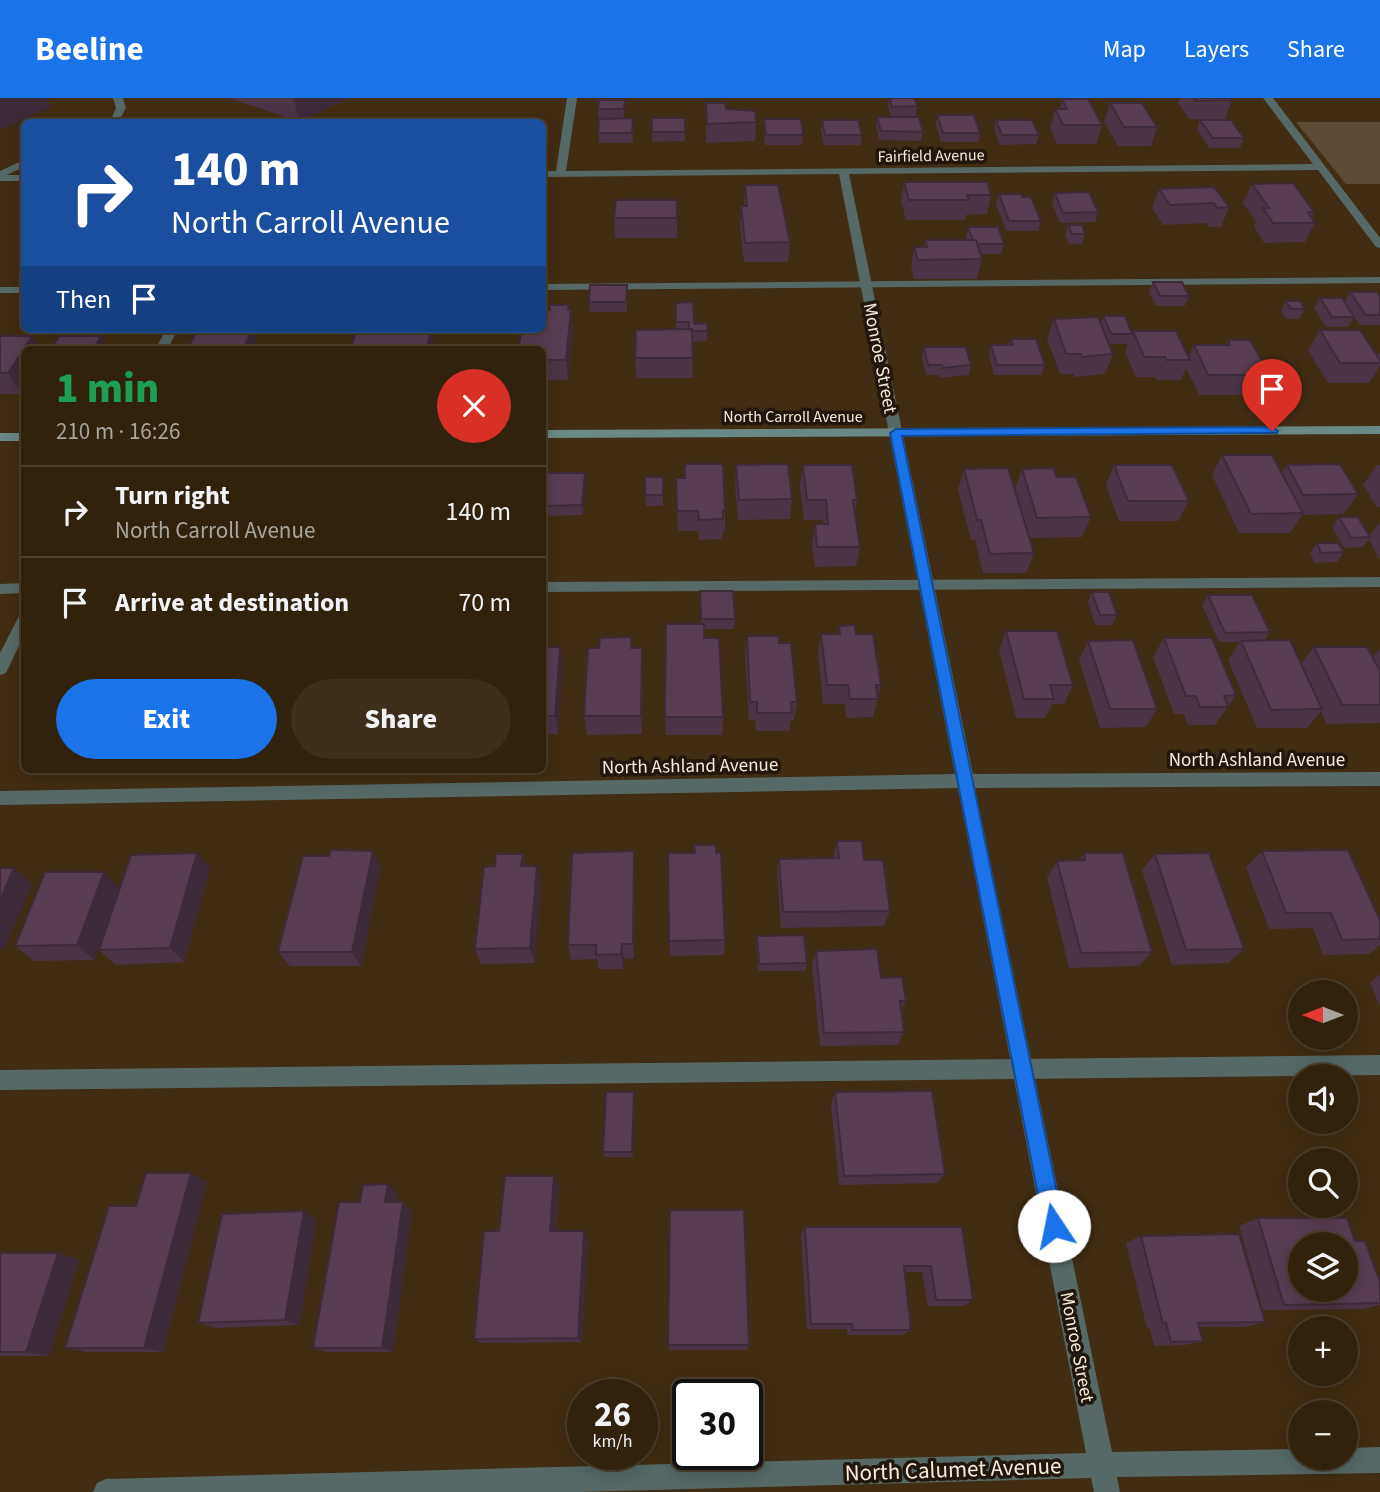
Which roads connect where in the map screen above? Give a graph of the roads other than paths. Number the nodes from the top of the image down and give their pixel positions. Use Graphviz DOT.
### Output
graph roads {
  1 [pos="118,98"];
  2 [pos="572,98"];
  3 [pos="1268,98"];
  4 [pos="117,119"];
  5 [pos="21,165"];
  6 [pos="1319,167"];
  7 [pos="844,172"];
  8 [pos="546,174"];
  9 [pos="561,174"];
  10 [pos="0,177"];
  11 [pos="21,178"];
  12 [pos="1380,245"];
  13 [pos="1380,280"];
  14 [pos="866,284"];
  15 [pos="546,287"];
  16 [pos="0,290"];
  17 [pos="21,290"];
  18 [pos="1380,430"];
  19 [pos="896,433"];
  20 [pos="546,434"];
  21 [pos="0,437"];
  22 [pos="21,437"];
  23 [pos="1380,582"];
  24 [pos="927,586"];
  25 [pos="546,587"];
  26 [pos="21,588"];
  27 [pos="0,589"];
  28 [pos="21,626"];
  29 [pos="0,669"];
  30 [pos="1380,779"];
  31 [pos="966,781"];
  32 [pos="0,797"];
  33 [pos="1380,1065"];
  34 [pos="1023,1066"];
  35 [pos="0,1080"];
  36 [pos="1380,1460"];
  37 [pos="1102,1465"];
  38 [pos="106,1492"];
  39 [pos="1107,1492"];
  1 -- 4 [label="street"];
  2 -- 9 [label="street"];
  3 -- 6 [label="street"];
  5 -- 10 [label="street"];
  6 -- 7 [label="street, Fairfield Avenue"];
  6 -- 12 [label="street"];
  7 -- 9 [label="street, Fairfield Avenue"];
  7 -- 14 [label="street, Monroe Street"];
  8 -- 9 [label="street, Fairfield Avenue"];
  10 -- 11 [label="street"];
  13 -- 14 [label="street"];
  14 -- 15 [label="street"];
  14 -- 19 [label="street, Monroe Street"];
  16 -- 17 [label="street"];
  18 -- 19 [label="street, North Carroll Avenue"];
  19 -- 20 [label="street, North Carroll Avenue"];
  19 -- 24 [label="street, Monroe Street"];
  21 -- 22 [label="street"];
  23 -- 24 [label="street"];
  24 -- 25 [label="street"];
  24 -- 31 [label="street, Monroe Street"];
  26 -- 27 [label="street"];
  28 -- 29 [label="street"];
  30 -- 31 [label="street, North Ashland Avenue"];
  31 -- 32 [label="street, North Ashland Avenue"];
  31 -- 34 [label="street, Monroe Street"];
  33 -- 34 [label="street"];
  34 -- 35 [label="street"];
  34 -- 37 [label="street, Monroe Street"];
  36 -- 37 [label="street, North Calumet Avenue"];
  37 -- 38 [label="street, North Calumet Avenue"];
  37 -- 39 [label="street, Monroe Street"];
}
